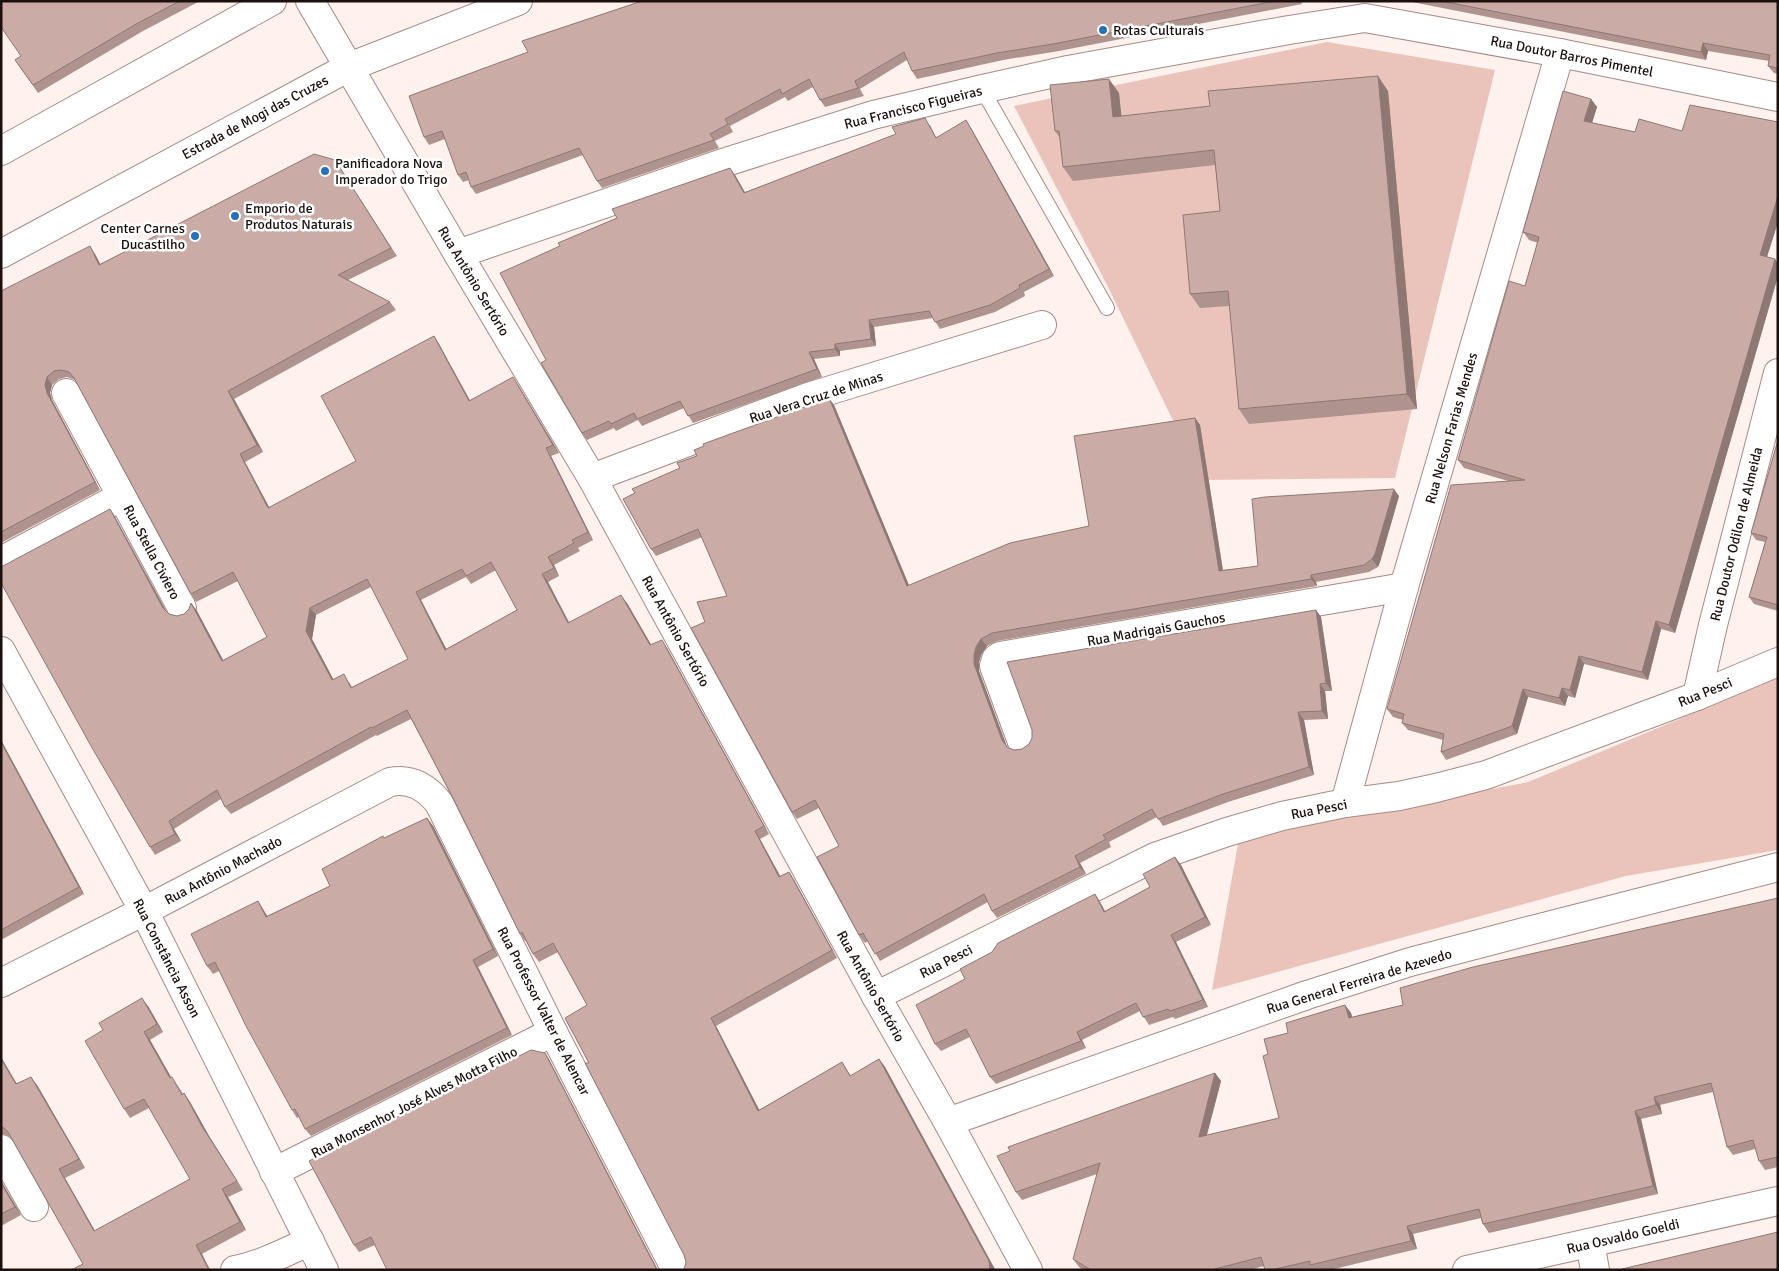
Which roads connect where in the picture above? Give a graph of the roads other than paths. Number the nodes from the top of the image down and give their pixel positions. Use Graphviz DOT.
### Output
graph roads {
  1 [pos="272,1"];
  2 [pos="310,1"];
  3 [pos="518,1"];
  4 [pos="1365,10"];
  5 [pos="1560,53"];
  6 [pos="349,67"];
  7 [pos="982,89"];
  8 [pos="1778,97"];
  9 [pos="1,151"];
  10 [pos="1,254"];
  11 [pos="458,254"];
  12 [pos="1107,308"];
  13 [pos="1042,326"];
  14 [pos="1778,373"];
  15 [pos="66,393"];
  16 [pos="592,478"];
  17 [pos="122,496"];
  18 [pos="1,561"];
  19 [pos="1404,587"];
  20 [pos="182,608"];
  21 [pos="1,651"];
  22 [pos="1778,662"];
  23 [pos="1697,696"];
  24 [pos="1022,742"];
  25 [pos="390,782"];
  26 [pos="1345,803"];
  27 [pos="1778,867"];
  28 [pos="144,911"];
  29 [pos="1,983"];
  30 [pos="876,996"];
  31 [pos="553,1032"];
  32 [pos="948,1122"];
  33 [pos="1,1150"];
  34 [pos="274,1172"];
  35 [pos="1778,1201"];
  36 [pos="34,1207"];
  37 [pos="310,1241"];
  38 [pos="1590,1243"];
  39 [pos="235,1270"];
  40 [pos="324,1270"];
  41 [pos="676,1270"];
  42 [pos="1028,1270"];
  43 [pos="1468,1270"];
  44 [pos="1595,1270"];
  1 -- 9 [label="street"];
  2 -- 6 [label="street, Rua Antônio Sertório"];
  3 -- 6 [label="street, Estrada de Mogi das Cruzes"];
  4 -- 5 [label="street, Rua Doutor Barros Pimentel"];
  4 -- 7 [label="street, Rua Francisco Figueiras"];
  5 -- 8 [label="street, Rua Doutor Barros Pimentel"];
  5 -- 19 [label="street, Rua Nelson Farias Mendes"];
  6 -- 10 [label="street, Estrada de Mogi das Cruzes"];
  6 -- 11 [label="street, Rua Antônio Sertório"];
  7 -- 11 [label="street, Rua Francisco Figueiras"];
  7 -- 12 [label="lane"];
  11 -- 16 [label="street, Rua Antônio Sertório"];
  13 -- 16 [label="street, Rua Vera Cruz de Minas"];
  14 -- 23 [label="street, Rua Doutor Odilon de Almeida"];
  15 -- 17 [label="street, Rua Stella Civiero"];
  16 -- 30 [label="street, Rua Antônio Sertório"];
  17 -- 18 [label="street, Rua Stella Civiero"];
  17 -- 20 [label="street, Rua Stella Civiero"];
  19 -- 24 [label="street, Rua Madrigais Gauchos"];
  19 -- 26 [label="street, Rua Nelson Farias Mendes"];
  21 -- 28 [label="street, Rua Constância Asson"];
  22 -- 23 [label="street, Rua Pesci"];
  23 -- 26 [label="street, Rua Pesci"];
  25 -- 28 [label="street, Rua Antônio Machado"];
  25 -- 31 [label="street, Rua Professor Valter de Alencar"];
  26 -- 30 [label="street, Rua Pesci"];
  27 -- 32 [label="street, Rua General Ferreira de Azevedo"];
  28 -- 29 [label="street, Rua Antônio Machado"];
  28 -- 34 [label="street, Rua Constância Asson"];
  30 -- 32 [label="street, Rua Antônio Sertório"];
  31 -- 34 [label="street, Rua Monsenhor José Alves Motta Filho"];
  31 -- 41 [label="street, Rua Professor Valter de Alencar"];
  32 -- 42 [label="street, Rua Antônio Sertório"];
  33 -- 36 [label="street"];
  34 -- 37 [label="street, Rua Constância Asson"];
  35 -- 38 [label="street, Rua Osvaldo Goeldi"];
  37 -- 39 [label="street"];
  37 -- 40 [label="street, Rua Constância Asson"];
  38 -- 43 [label="street, Rua Osvaldo Goeldi"];
  38 -- 44 [label="street"];
}
